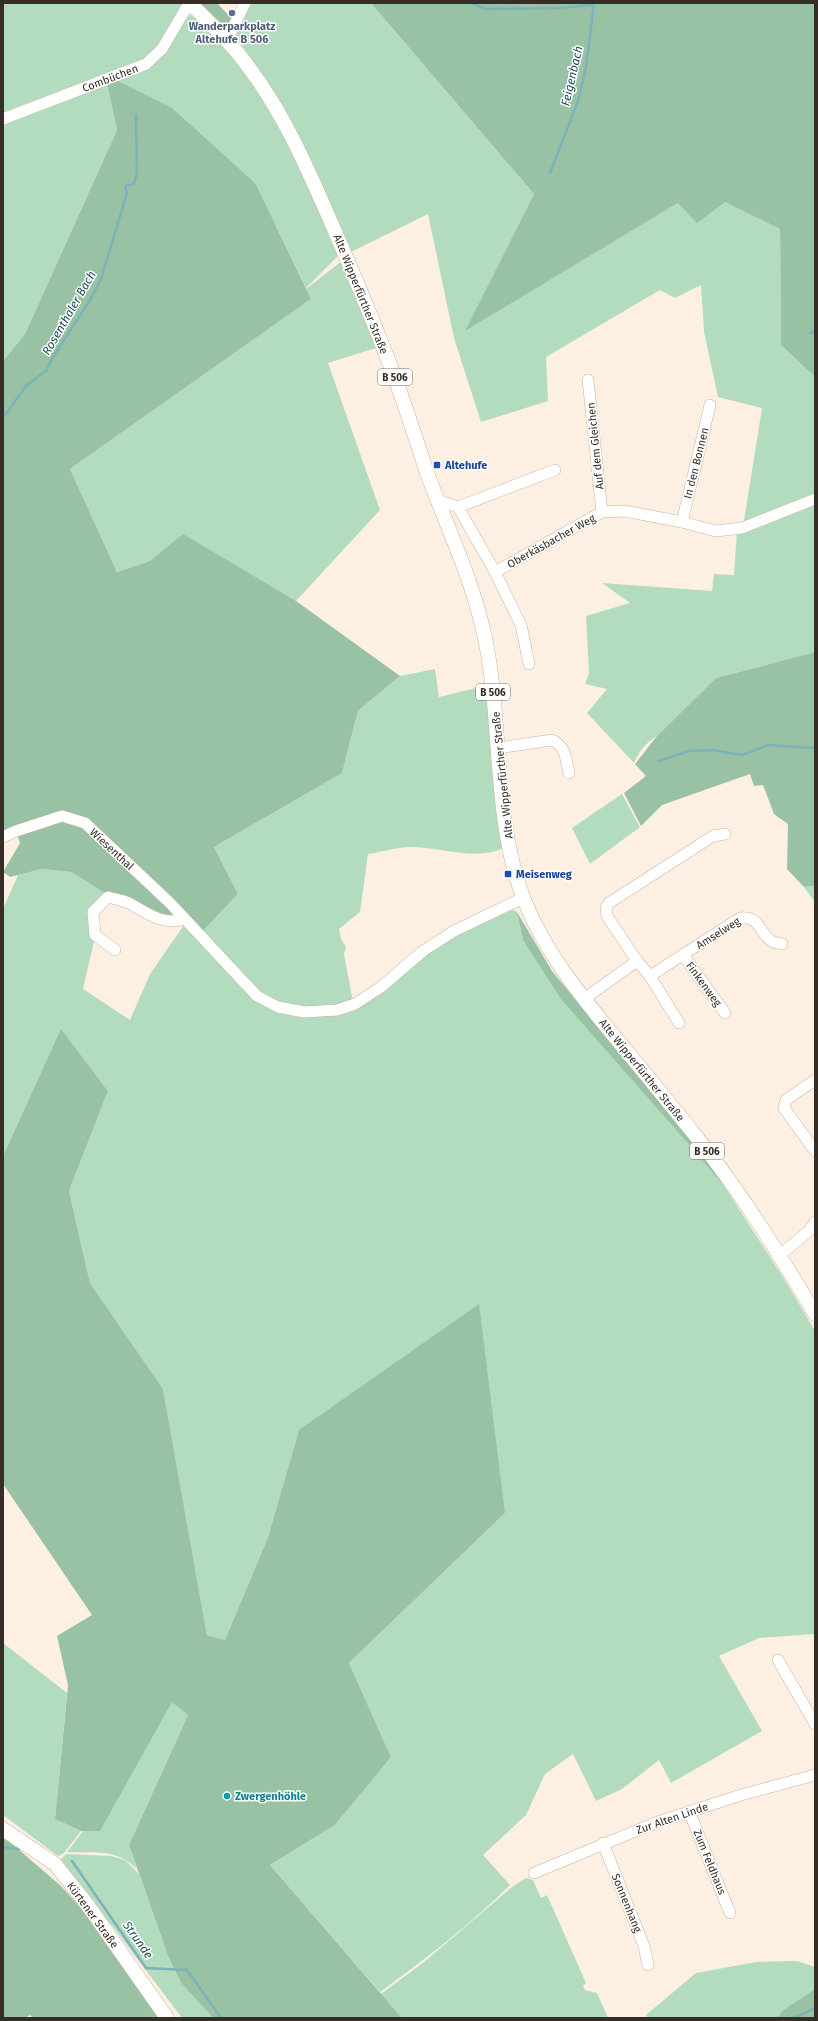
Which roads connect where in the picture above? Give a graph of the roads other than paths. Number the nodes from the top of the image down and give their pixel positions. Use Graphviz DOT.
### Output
graph roads {
  1 [pos="190,3"];
  2 [pos="245,3"];
  3 [pos="228,40"];
  4 [pos="3,119"];
  5 [pos="588,380"];
  6 [pos="710,405"];
  7 [pos="555,470"];
  8 [pos="815,499"];
  9 [pos="437,500"];
  10 [pos="458,507"];
  11 [pos="602,512"];
  12 [pos="682,522"];
  13 [pos="495,572"];
  14 [pos="529,664"];
  15 [pos="498,748"];
  16 [pos="569,773"];
  17 [pos="725,834"];
  18 [pos="3,837"];
  19 [pos="523,898"];
  20 [pos="184,919"];
  21 [pos="782,944"];
  22 [pos="116,950"];
  23 [pos="683,955"];
  24 [pos="637,961"];
  25 [pos="650,976"];
  26 [pos="584,999"];
  27 [pos="725,1013"];
  28 [pos="679,1023"];
  29 [pos="815,1080"];
  30 [pos="815,1151"];
  31 [pos="815,1222"];
  32 [pos="780,1255"];
  33 [pos="815,1314"];
  34 [pos="778,1660"];
  35 [pos="815,1724"];
  36 [pos="815,1775"];
  37 [pos="689,1811"];
  38 [pos="3,1829"];
  39 [pos="603,1843"];
  40 [pos="534,1873"];
  41 [pos="730,1913"];
  42 [pos="648,1965"];
  43 [pos="167,2018"];
  1 -- 3 [label="main road, B 506"];
  1 -- 4 [label="street, Combüchen"];
  2 -- 3 [label="street"];
  3 -- 9 [label="main road, Alte Wipperfürther Straße / B 506"];
  5 -- 11 [label="street, Auf dem Gleichen"];
  6 -- 12 [label="street, In den Bonnen"];
  7 -- 10 [label="street"];
  8 -- 12 [label="street, Oberkäsbacher Weg"];
  9 -- 10 [label="street"];
  9 -- 15 [label="main road, Alte Wipperfürther Straße / B 506"];
  10 -- 13 [label="street, Oberkäsbacher Weg"];
  11 -- 12 [label="street, Oberkäsbacher Weg"];
  11 -- 13 [label="street, Oberkäsbacher Weg"];
  13 -- 14 [label="street, Oberkäsbacher Weg"];
  15 -- 16 [label="street"];
  15 -- 19 [label="main road, Alte Wipperfürther Straße / B 506"];
  17 -- 24 [label="street"];
  18 -- 20 [label="street, Wiesenthal"];
  19 -- 20 [label="street, Wiesenthal"];
  19 -- 26 [label="main road, Alte Wipperfürther Straße / B 506"];
  20 -- 22 [label="street"];
  21 -- 23 [label="street, Amselweg"];
  23 -- 25 [label="street, Amselweg"];
  23 -- 27 [label="street, Finkenweg"];
  24 -- 25 [label="street"];
  24 -- 26 [label="street"];
  25 -- 28 [label="street"];
  26 -- 32 [label="main road, Alte Wipperfürther Straße / B 506"];
  29 -- 30 [label="street"];
  31 -- 32 [label="street"];
  32 -- 33 [label="main road, Alte Wipperfürther Straße / B 506"];
  34 -- 35 [label="street"];
  36 -- 37 [label="street, Zur Alten Linde"];
  37 -- 39 [label="street, Zur Alten Linde"];
  37 -- 41 [label="street, Zum Feldhaus"];
  38 -- 43 [label="main road, Kürtener Straße"];
  39 -- 40 [label="street, Zur Alten Linde"];
  39 -- 42 [label="street, Sonnenhang"];
}
